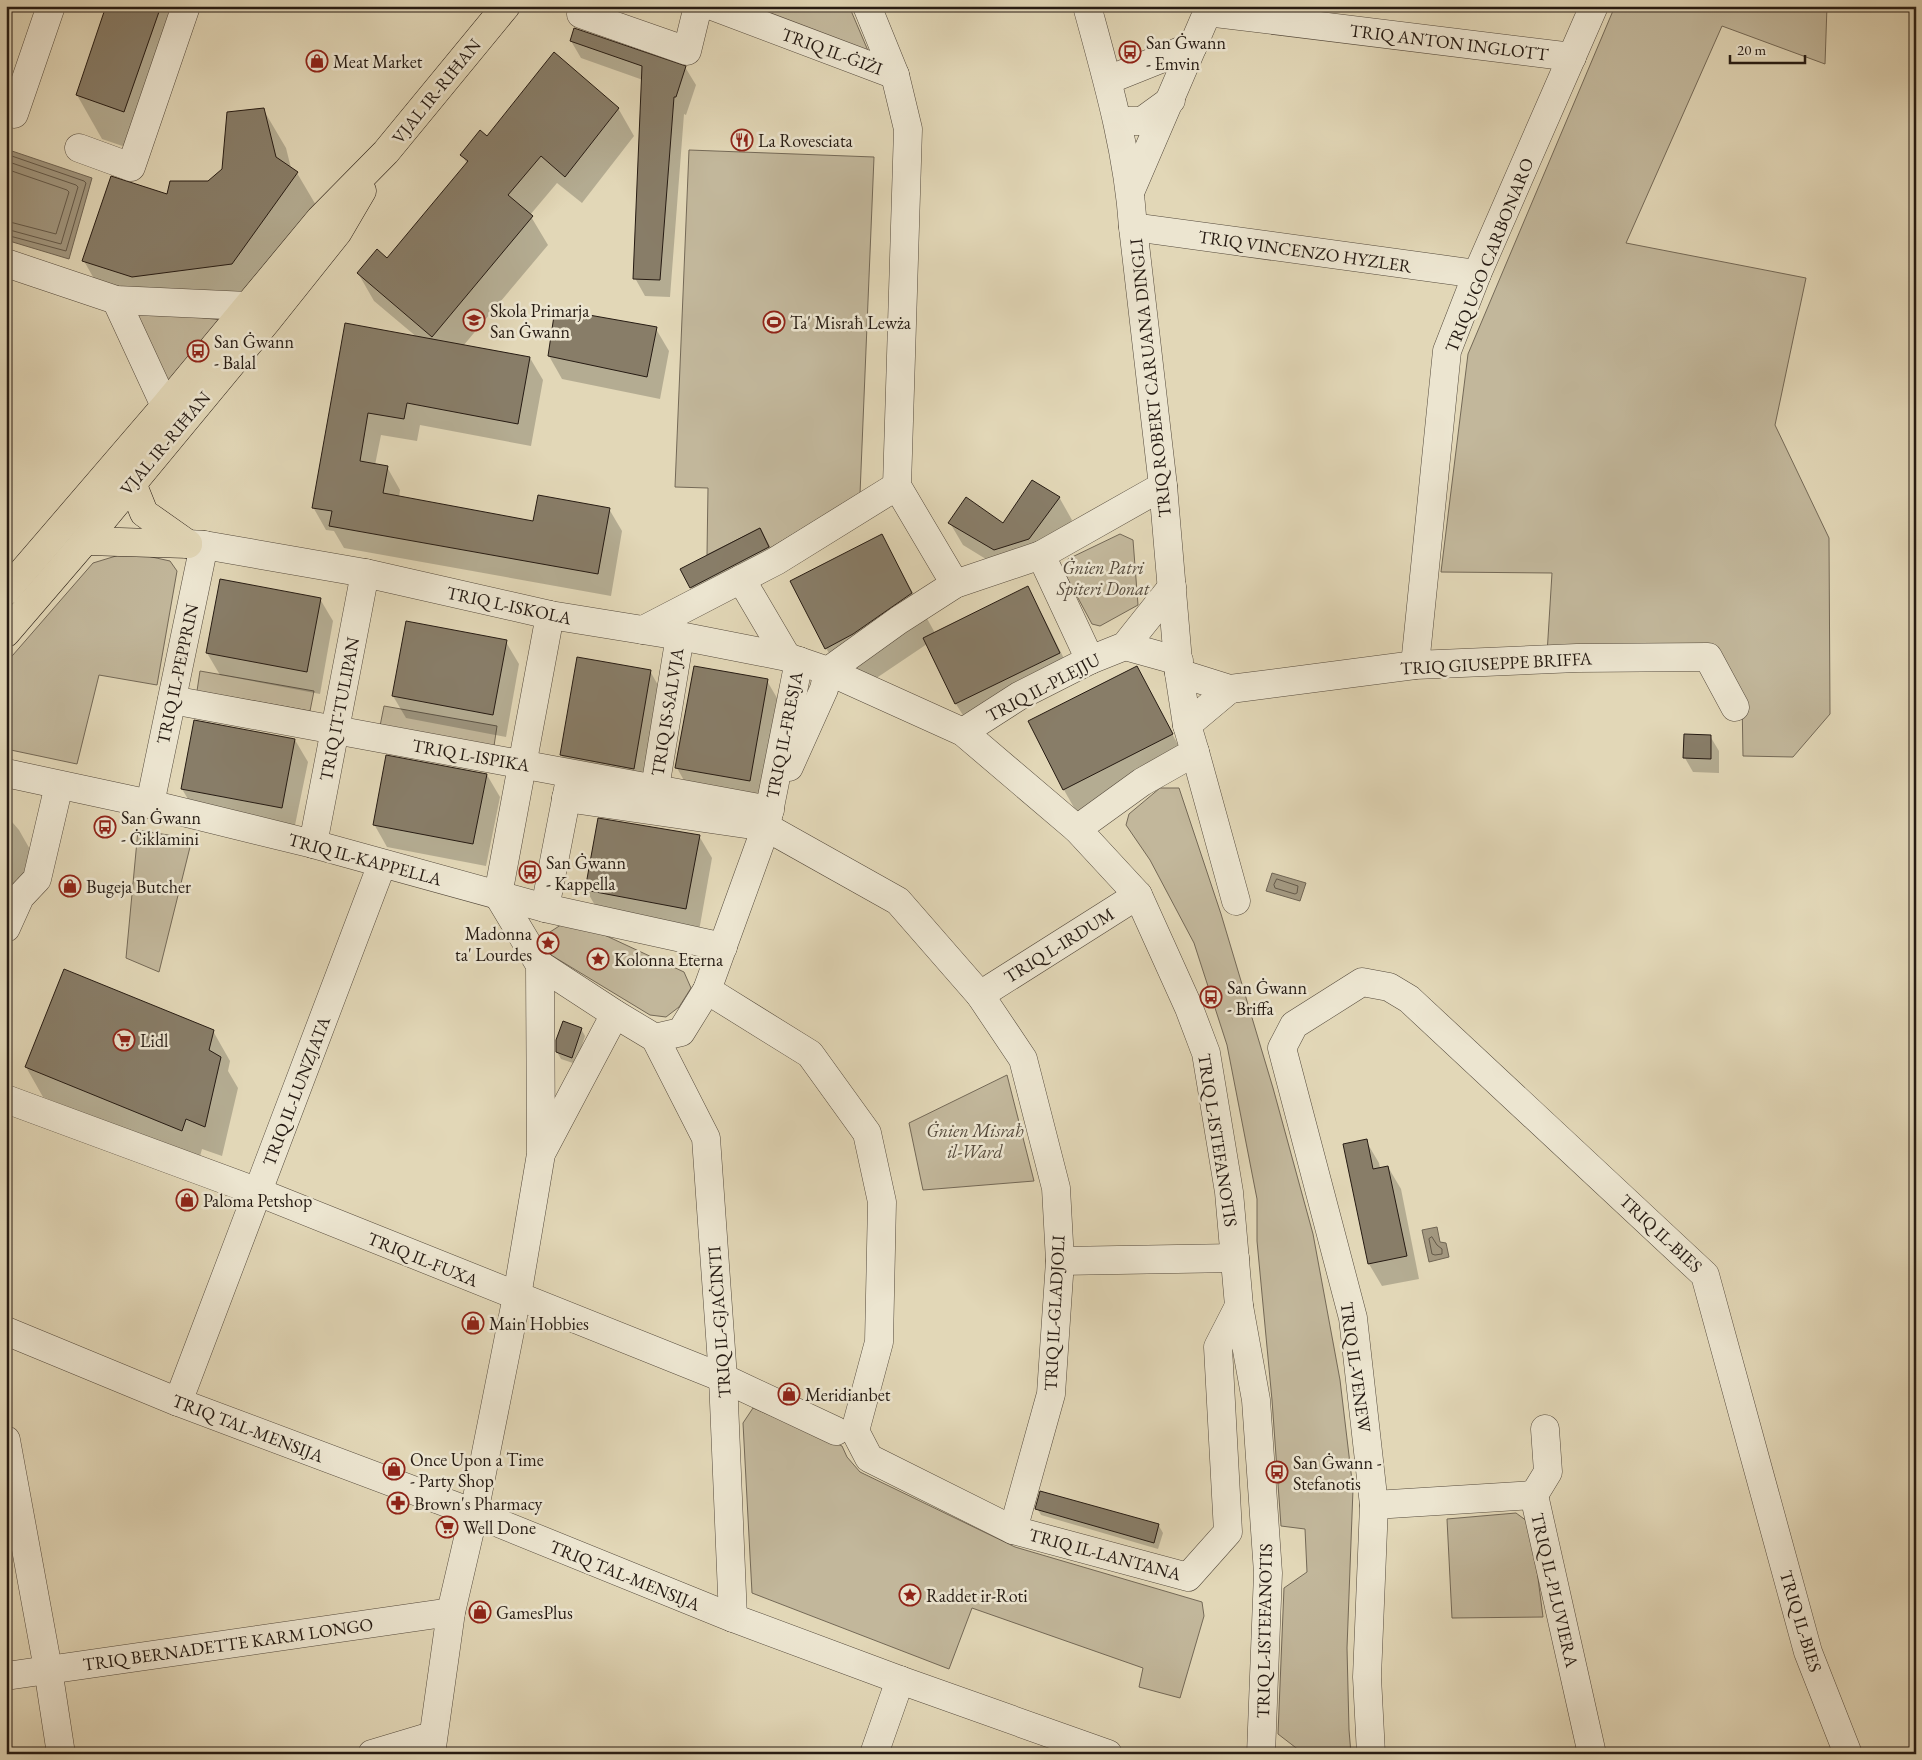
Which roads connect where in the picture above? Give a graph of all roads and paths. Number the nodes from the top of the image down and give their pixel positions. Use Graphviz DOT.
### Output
graph roads {
  1 [pos="52,6"];
  2 [pos="186,6"];
  3 [pos="506,6"];
  4 [pos="588,6"];
  5 [pos="698,6"];
  6 [pos="712,6"];
  7 [pos="866,6"];
  8 [pos="1087,6"];
  9 [pos="1594,6"];
  10 [pos="1208,9"];
  11 [pos="1194,46"];
  12 [pos="1572,57"];
  13 [pos="895,75"];
  14 [pos="1108,80"];
  15 [pos="1171,100"];
  16 [pos="10,113"];
  17 [pos="1118,121"];
  18 [pos="79,148"];
  19 [pos="386,152"];
  20 [pos="1131,190"];
  21 [pos="1133,227"];
  22 [pos="6,264"];
  23 [pos="1478,274"];
  24 [pos="116,300"];
  25 [pos="248,306"];
  26 [pos="165,406"];
  27 [pos="132,483"];
  28 [pos="897,486"];
  29 [pos="1163,486"];
  30 [pos="85,541"];
  31 [pos="196,544"];
  32 [pos="1041,555"];
  33 [pos="364,573"];
  34 [pos="741,579"];
  35 [pos="955,584"];
  36 [pos="1172,587"];
  37 [pos="6,591"];
  38 [pos="550,615"];
  39 [pos="643,630"];
  40 [pos="6,633"];
  41 [pos="680,636"];
  42 [pos="1125,646"];
  43 [pos="793,659"];
  44 [pos="1090,660"];
  45 [pos="1415,665"];
  46 [pos="1179,667"];
  47 [pos="828,671"];
  48 [pos="1230,689"];
  49 [pos="172,700"];
  50 [pos="1735,707"];
  51 [pos="1187,724"];
  52 [pos="335,730"];
  53 [pos="963,732"];
  54 [pos="1195,752"];
  55 [pos="523,764"];
  56 [pos="6,773"];
  57 [pos="59,785"];
  58 [pos="569,786"];
  59 [pos="655,788"];
  60 [pos="150,804"];
  61 [pos="768,819"];
  62 [pos="1077,829"];
  63 [pos="313,844"];
  64 [pos="382,864"];
  65 [pos="498,895"];
  66 [pos="1138,895"];
  67 [pos="1236,902"];
  68 [pos="545,908"];
  69 [pos="6,928"];
  70 [pos="723,947"];
  71 [pos="540,965"];
  72 [pos="707,990"];
  73 [pos="980,995"];
  74 [pos="615,1014"];
  75 [pos="655,1038"];
  76 [pos="1282,1048"];
  77 [pos="6,1098"];
  78 [pos="540,1154"];
  79 [pos="258,1192"];
  80 [pos="1235,1258"];
  81 [pos="1060,1261"];
  82 [pos="517,1296"];
  83 [pos="1239,1306"];
  84 [pos="6,1331"];
  85 [pos="723,1378"];
  86 [pos="178,1402"];
  87 [pos="1545,1429"];
  88 [pos="845,1431"];
  89 [pos="6,1440"];
  90 [pos="1534,1495"];
  91 [pos="1374,1505"];
  92 [pos="474,1514"];
  93 [pos="1013,1530"];
  94 [pos="451,1612"];
  95 [pos="733,1618"];
  96 [pos="48,1669"];
  97 [pos="6,1676"];
  98 [pos="900,1680"];
  99 [pos="431,1745"];
  100 [pos="61,1754"];
  101 [pos="372,1754"];
  102 [pos="874,1754"];
  103 [pos="1108,1754"];
  104 [pos="1261,1754"];
  105 [pos="1371,1754"];
  106 [pos="1592,1754"];
  107 [pos="1848,1754"];
  1 -- 16 [label="street"];
  2 -- 18 [label="street"];
  3 -- 19 [label="main road, VJAL IR-RIĦAN"];
  4 -- 5 [label="street"];
  6 -- 13 [label="street, TRIQ IL-ĠIŻI"];
  7 -- 13 [label="street"];
  8 -- 14 [label="street, TRIQ ROBERT CARUANA DINGLI"];
  9 -- 12 [label="street, TRIQ UGO CARBONARO"];
  10 -- 11 [label="street"];
  10 -- 12 [label="street, TRIQ ANTON INGLOTT"];
  11 -- 14 [label="street"];
  11 -- 15 [label="street"];
  12 -- 23 [label="street, TRIQ UGO CARBONARO"];
  13 -- 28 [label="street"];
  14 -- 17 [label="street, TRIQ ROBERT CARUANA DINGLI"];
  15 -- 17 [label="street"];
  15 -- 20 [label="street"];
  17 -- 20 [label="street, TRIQ ROBERT CARUANA DINGLI"];
  19 -- 25 [label="main road, VJAL IR-RIĦAN"];
  19 -- 27 [label="main road, VJAL IR-RIĦAN"];
  20 -- 21 [label="street, TRIQ ROBERT CARUANA DINGLI"];
  21 -- 23 [label="street, TRIQ VINCENZO HYZLER"];
  21 -- 29 [label="street, TRIQ ROBERT CARUANA DINGLI"];
  22 -- 24 [label="street"];
  23 -- 45 [label="street, TRIQ UGO CARBONARO"];
  24 -- 25 [label="street"];
  24 -- 26 [label="street"];
  25 -- 26 [label="main road, VJAL IR-RIĦAN"];
  26 -- 37 [label="main road, VJAL IR-RIĦAN"];
  27 -- 30 [label="main road, VJAL IR-RIĦAN"];
  27 -- 31 [label="main road"];
  28 -- 34 [label="street"];
  28 -- 35 [label="street"];
  29 -- 32 [label="street"];
  29 -- 36 [label="street, TRIQ ROBERT CARUANA DINGLI"];
  30 -- 31 [label="main road"];
  30 -- 40 [label="main road, VJAL IR-RIĦAN"];
  31 -- 33 [label="street, TRIQ L-ISKOLA"];
  31 -- 49 [label="street, TRIQ IL-PEPPRIN"];
  32 -- 35 [label="street"];
  32 -- 44 [label="street"];
  33 -- 38 [label="street, TRIQ L-ISKOLA"];
  33 -- 52 [label="street, TRIQ IT-TULIPAN"];
  34 -- 39 [label="street"];
  34 -- 43 [label="street"];
  35 -- 47 [label="street"];
  36 -- 42 [label="street, TRIQ IL-PLEJJU"];
  36 -- 46 [label="street, TRIQ ROBERT CARUANA DINGLI"];
  38 -- 39 [label="street, TRIQ L-ISKOLA"];
  38 -- 55 [label="street"];
  39 -- 41 [label="street, TRIQ L-ISKOLA"];
  41 -- 43 [label="street, TRIQ L-ISKOLA"];
  41 -- 59 [label="street, TRIQ IS-SALVJA"];
  42 -- 44 [label="street, TRIQ IL-PLEJJU"];
  42 -- 46 [label="street"];
  43 -- 47 [label="street, TRIQ L-ISKOLA"];
  43 -- 61 [label="street, TRIQ IL-FRESJA"];
  44 -- 53 [label="street, TRIQ IL-PLEJJU"];
  45 -- 48 [label="street, TRIQ GIUSEPPE BRIFFA"];
  45 -- 50 [label="street, TRIQ GIUSEPPE BRIFFA"];
  46 -- 48 [label="street, TRIQ GIUSEPPE BRIFFA"];
  46 -- 51 [label="street, TRIQ ROBERT CARUANA DINGLI"];
  47 -- 53 [label="street, TRIQ L-ISTEFANOTIS"];
  47 -- 61 [label="street, TRIQ IL-FRESJA"];
  48 -- 51 [label="street"];
  49 -- 52 [label="street, TRIQ L-ISPIKA"];
  49 -- 60 [label="street, TRIQ IL-PEPPRIN"];
  51 -- 54 [label="street, TRIQ ROBERT CARUANA DINGLI"];
  52 -- 55 [label="street, TRIQ L-ISPIKA"];
  52 -- 63 [label="street, TRIQ IT-TULIPAN"];
  53 -- 62 [label="street, TRIQ L-ISTEFANOTIS"];
  54 -- 62 [label="street"];
  54 -- 67 [label="street, TRIQ ROBERT CARUANA DINGLI"];
  55 -- 58 [label="street, TRIQ L-ISPIKA"];
  55 -- 65 [label="street"];
  56 -- 57 [label="street, TRIQ IL-KAPPELLA"];
  57 -- 60 [label="street, TRIQ IL-KAPPELLA"];
  57 -- 69 [label="street"];
  58 -- 59 [label="street, TRIQ L-ISPIKA"];
  58 -- 61 [label="street, TRIQ L-ISPIKA"];
  58 -- 68 [label="street"];
  59 -- 61 [label="street, TRIQ L-ISPIKA"];
  60 -- 63 [label="street, TRIQ IL-KAPPELLA"];
  61 -- 70 [label="street, TRIQ IL-FRESJA"];
  61 -- 73 [label="street, TRIQ IL-GLADJOLI"];
  62 -- 66 [label="street, TRIQ L-ISTEFANOTIS"];
  63 -- 64 [label="street, TRIQ IL-KAPPELLA"];
  64 -- 65 [label="street, TRIQ IL-KAPPELLA"];
  64 -- 79 [label="street, TRIQ IL-LUNZJATA"];
  65 -- 68 [label="street, TRIQ IL-KAPPELLA"];
  65 -- 71 [label="street"];
  66 -- 73 [label="street, TRIQ L-IRDUM"];
  66 -- 80 [label="street, TRIQ L-ISTEFANOTIS"];
  68 -- 70 [label="street, TRIQ IL-KAPPELLA"];
  70 -- 72 [label="street, TRIQ IL-FRESJA"];
  71 -- 74 [label="street"];
  71 -- 78 [label="street"];
  72 -- 75 [label="street"];
  72 -- 88 [label="street"];
  73 -- 81 [label="street, TRIQ IL-GLADJOLI"];
  74 -- 75 [label="street"];
  74 -- 78 [label="street"];
  75 -- 85 [label="street, TRIQ IL-GJAĊINTI"];
  76 -- 91 [label="street, TRIQ IL-VENEW"];
  76 -- 107 [label="street, TRIQ IL-BIES"];
  77 -- 79 [label="street, TRIQ IL-FUXA"];
  78 -- 82 [label="street"];
  79 -- 82 [label="street, TRIQ IL-FUXA"];
  79 -- 86 [label="street, TRIQ IL-LUNZJATA"];
  80 -- 81 [label="street"];
  80 -- 83 [label="street, TRIQ L-ISTEFANOTIS"];
  81 -- 93 [label="street, TRIQ IL-GLADJOLI"];
  82 -- 85 [label="street, TRIQ IL-FUXA"];
  82 -- 92 [label="street"];
  83 -- 93 [label="street, TRIQ IL-LANTANA"];
  83 -- 104 [label="street, TRIQ L-ISTEFANOTIS"];
  84 -- 86 [label="street, TRIQ TAL-MENSIJA"];
  85 -- 88 [label="street, TRIQ IL-FUXA"];
  85 -- 95 [label="street, TRIQ IL-GJAĊINTI"];
  86 -- 92 [label="street, TRIQ TAL-MENSIJA"];
  87 -- 90 [label="street"];
  88 -- 93 [label="street, TRIQ IL-LANTANA"];
  89 -- 96 [label="street"];
  90 -- 91 [label="street, TRIQ IL-PLUVIERA"];
  90 -- 106 [label="street, TRIQ IL-PLUVIERA"];
  91 -- 105 [label="street, TRIQ IL-VENEW"];
  92 -- 94 [label="street"];
  92 -- 95 [label="street, TRIQ TAL-MENSIJA"];
  94 -- 96 [label="street, TRIQ BERNADETTE KARM LONGO"];
  94 -- 99 [label="street"];
  95 -- 98 [label="street, TRIQ TAL-MENSIJA"];
  96 -- 97 [label="street, TRIQ BERNADETTE KARM LONGO"];
  96 -- 100 [label="street"];
  98 -- 102 [label="street"];
  98 -- 103 [label="street, TRIQ TAL-MENSIJA"];
  99 -- 101 [label="street"];
}
